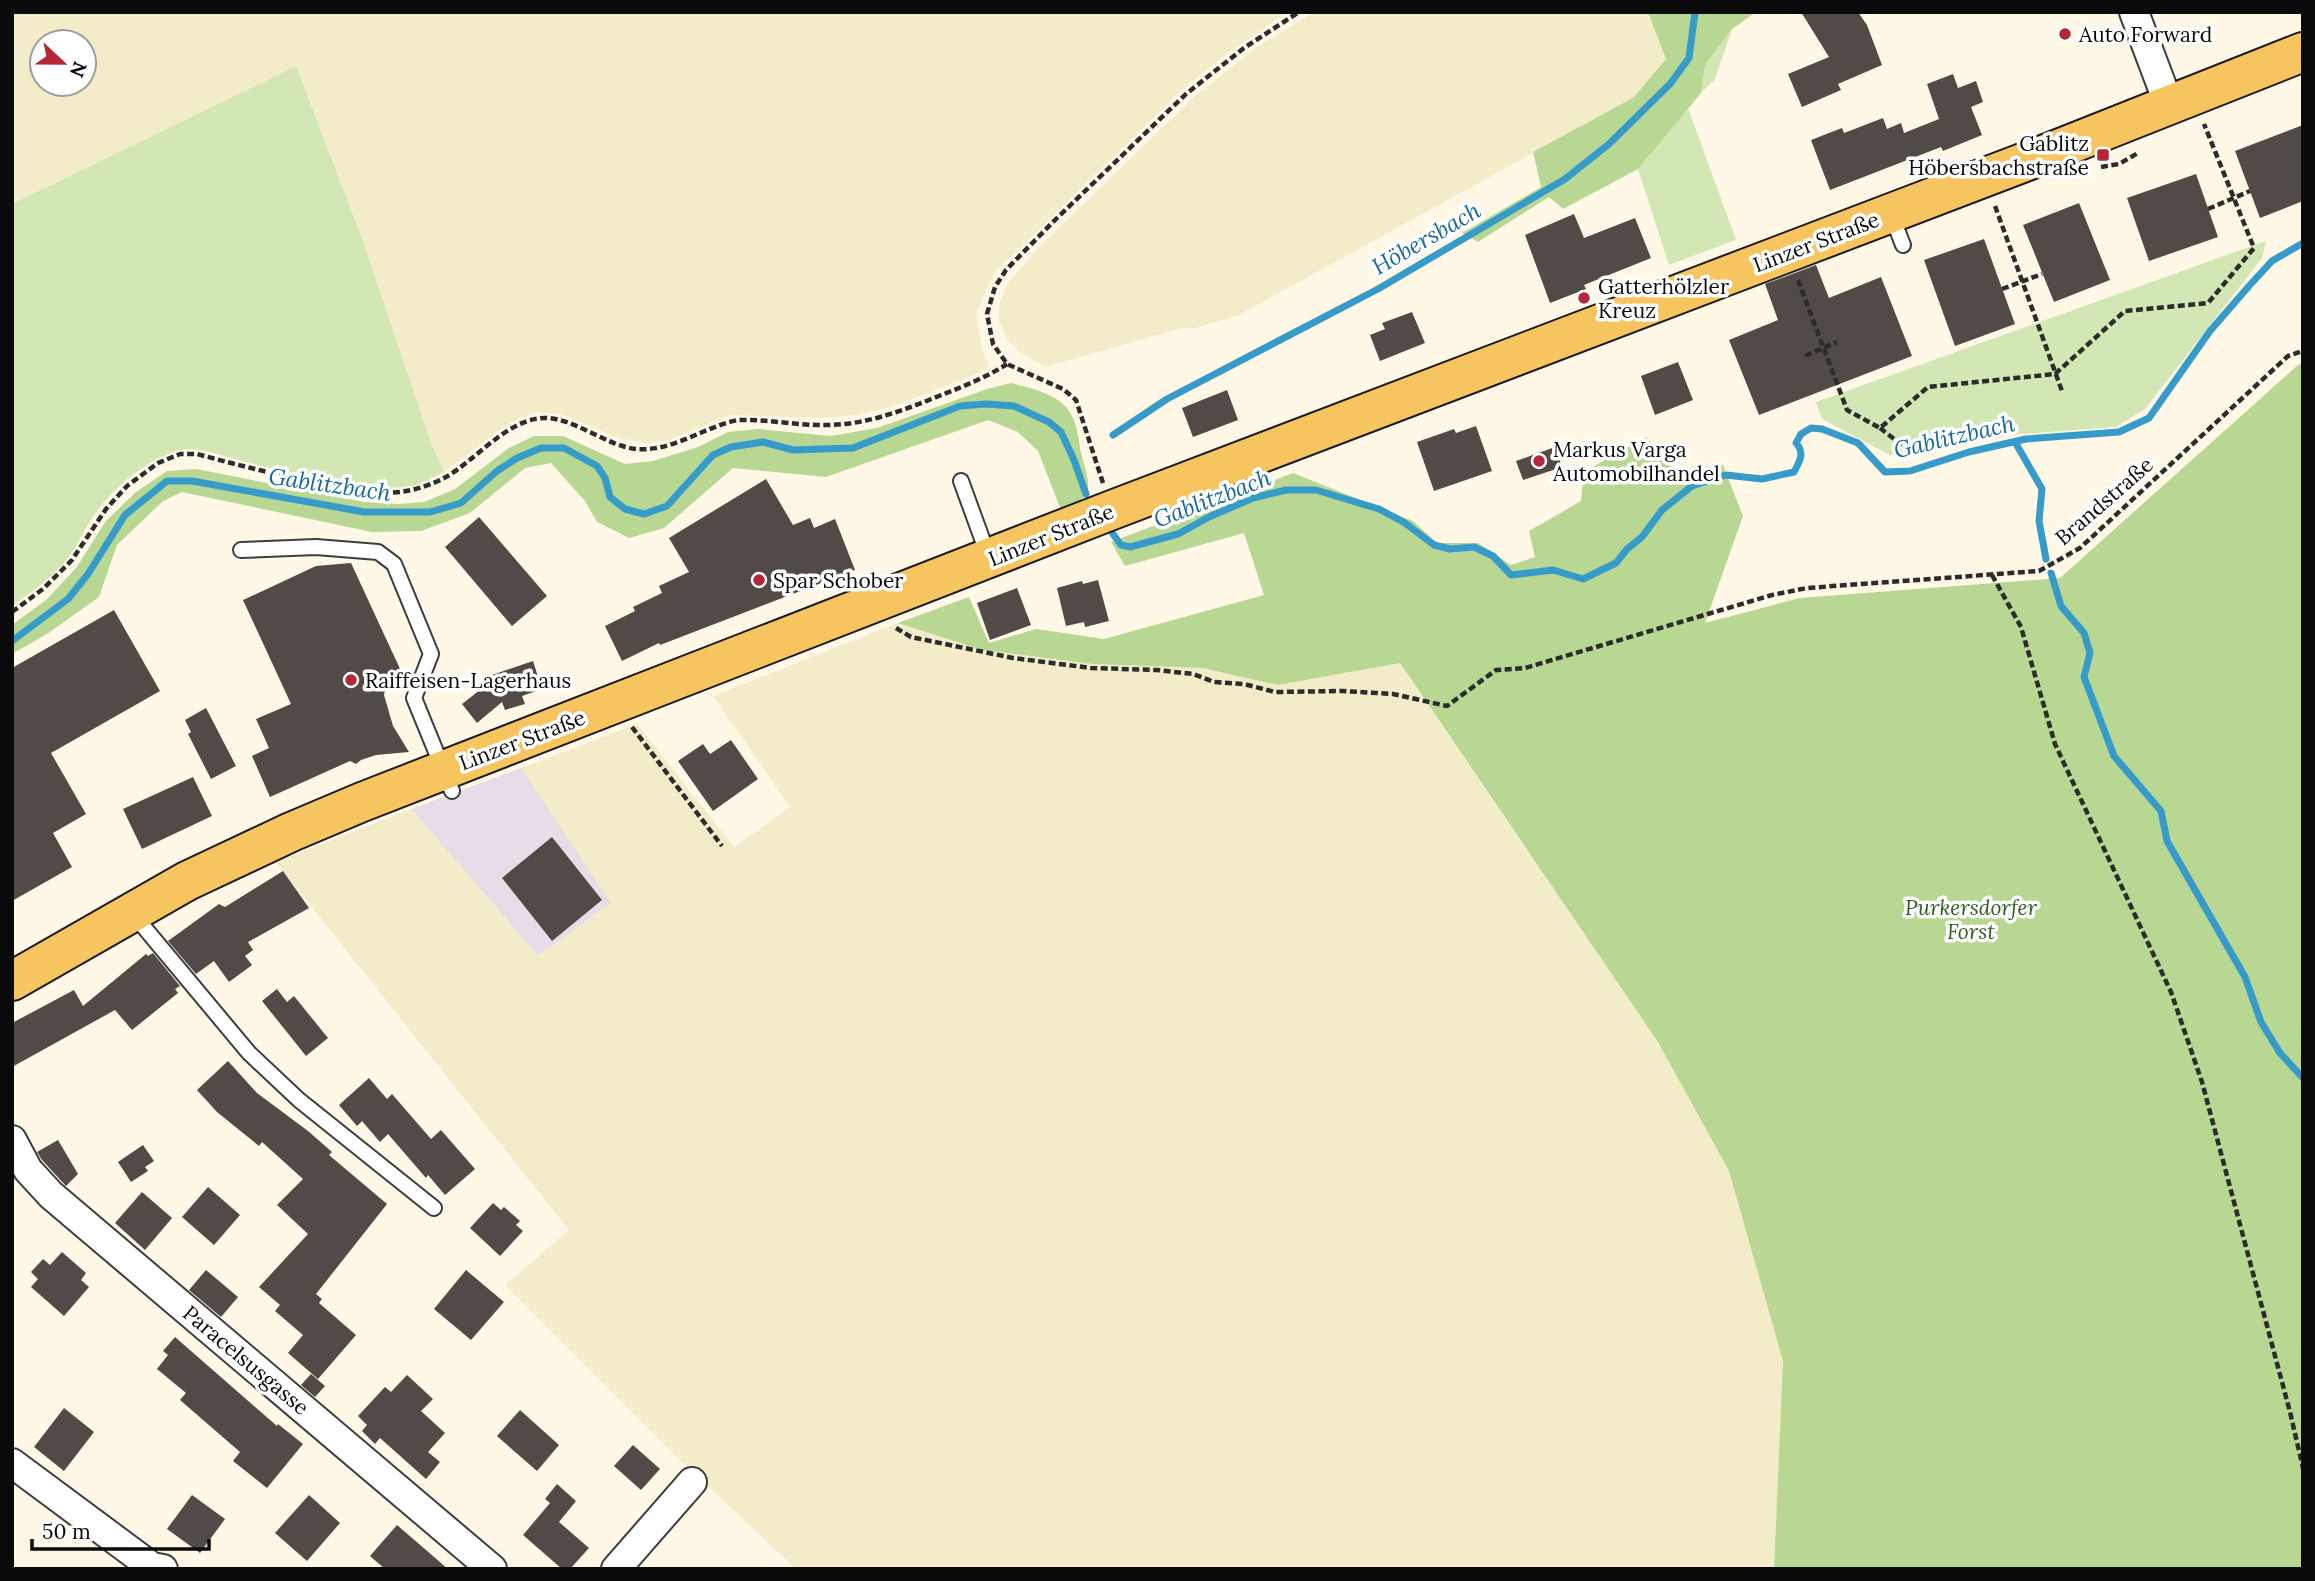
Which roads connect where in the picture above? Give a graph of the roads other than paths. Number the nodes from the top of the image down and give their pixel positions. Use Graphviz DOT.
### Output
graph roads {
  1 [pos="2134,12"];
  2 [pos="2303,52"];
  3 [pos="2186,111"];
  4 [pos="961,481"];
  5 [pos="241,550"];
  6 [pos="989,559"];
  7 [pos="448,781"];
  8 [pos="127,904"];
  9 [pos="12,981"];
  10 [pos="12,1140"];
  11 [pos="434,1208"];
  12 [pos="12,1464"];
  13 [pos="692,1482"];
  14 [pos="155,1568"];
  15 [pos="492,1569"];
  16 [pos="616,1569"];
  1 -- 3 [label="street"];
  2 -- 3 [label="main road, Linzer Straße"];
  3 -- 6 [label="main road, Linzer Straße"];
  4 -- 6 [label="lane"];
  5 -- 7 [label="lane"];
  6 -- 7 [label="main road, Linzer Straße"];
  7 -- 8 [label="main road, Linzer Straße"];
  8 -- 9 [label="main road, Linzer Straße"];
  8 -- 11 [label="lane"];
  10 -- 15 [label="street, Paracelsusgasse"];
  12 -- 14 [label="street"];
  13 -- 16 [label="street"];
}
